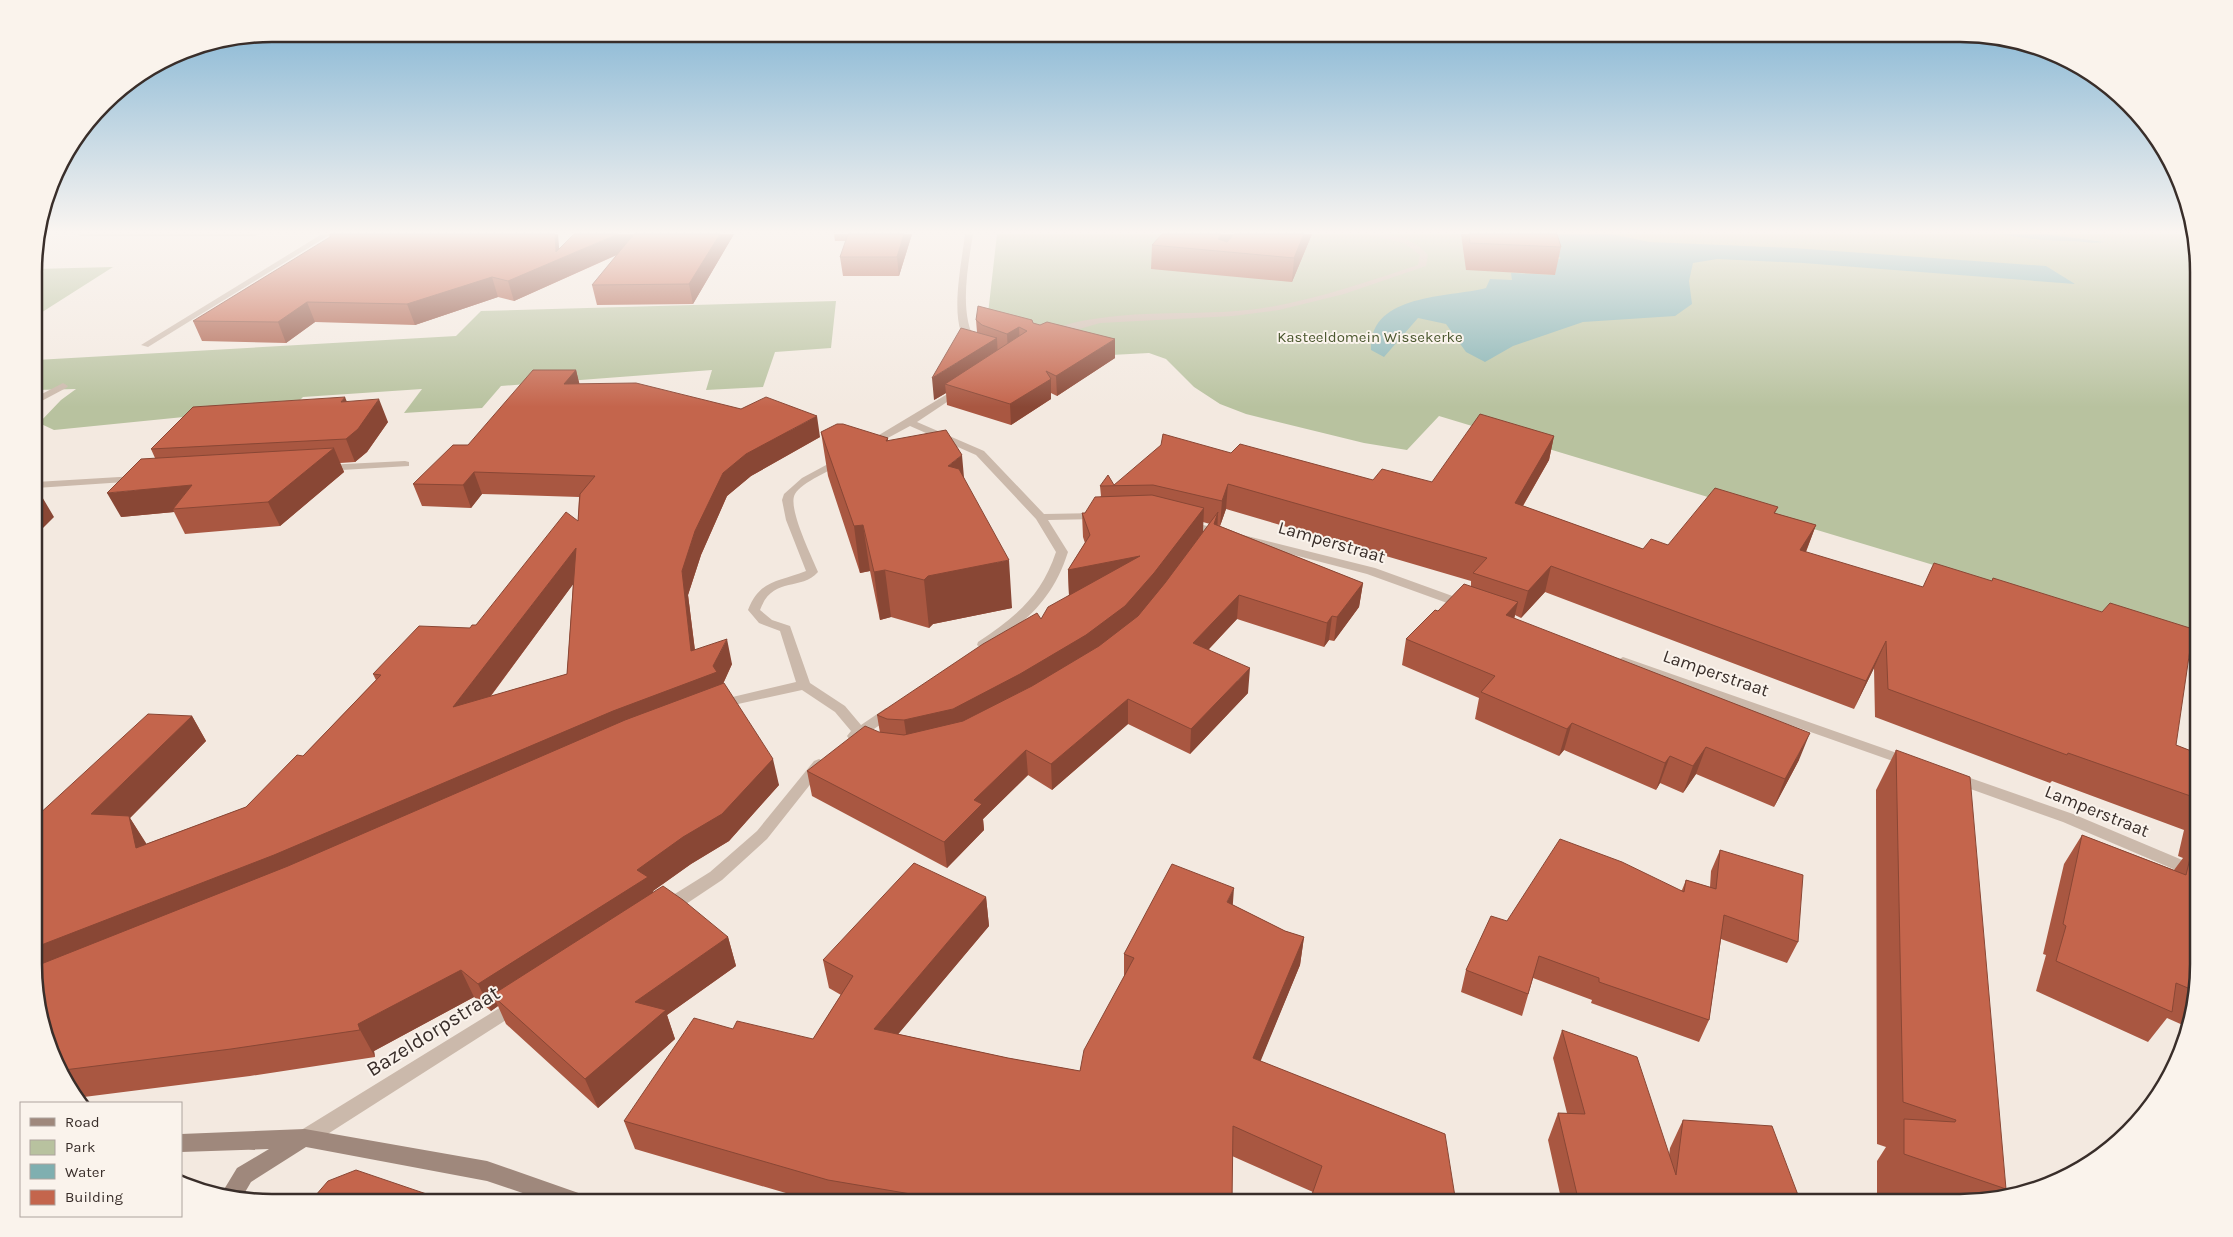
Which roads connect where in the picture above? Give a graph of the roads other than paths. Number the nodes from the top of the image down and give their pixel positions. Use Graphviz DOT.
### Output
graph roads {
  1 [pos="233,292"];
  2 [pos="964,292"];
  3 [pos="1343,292"];
  4 [pos="1046,337"];
  5 [pos="144,346"];
  6 [pos="983,348"];
  7 [pos="968,384"];
  8 [pos="63,386"];
  9 [pos="42,398"];
  10 [pos="910,422"];
  11 [pos="405,464"];
  12 [pos="315,469"];
  13 [pos="146,479"];
  14 [pos="42,485"];
  15 [pos="1115,516"];
  16 [pos="1041,517"];
  17 [pos="1178,522"];
  18 [pos="1213,530"];
  19 [pos="1203,544"];
  20 [pos="1475,608"];
  21 [pos="974,651"];
  22 [pos="1615,658"];
  23 [pos="804,685"];
  24 [pos="904,701"];
  25 [pos="701,711"];
  26 [pos="859,733"];
  27 [pos="873,746"];
  28 [pos="1922,766"];
  29 [pos="1940,773"];
  30 [pos="2190,870"];
  31 [pos="657,913"];
  32 [pos="524,999"];
  33 [pos="305,1138"];
  34 [pos="182,1144"];
  35 [pos="234,1191"];
  36 [pos="554,1194"];
  1 -- 5 [label="street"];
  2 -- 6 [label="street"];
  3 -- 4 [label="street"];
  7 -- 10 [label="street"];
  8 -- 9 [label="street"];
  10 -- 16 [label="street"];
  10 -- 23 [label="street"];
  11 -- 12 [label="street"];
  13 -- 14 [label="street"];
  15 -- 16 [label="street"];
  16 -- 21 [label="street"];
  17 -- 18 [label="street, Lamperstraat"];
  18 -- 19 [label="street"];
  18 -- 20 [label="street, Lamperstraat"];
  22 -- 28 [label="street, Lamperstraat"];
  23 -- 25 [label="street"];
  23 -- 26 [label="street"];
  24 -- 26 [label="street"];
  26 -- 27 [label="street"];
  26 -- 31 [label="street"];
  29 -- 30 [label="street, Lamperstraat"];
  32 -- 33 [label="street, Bazeldorpstraat"];
  33 -- 34 [label="main road"];
  33 -- 35 [label="main road"];
  33 -- 36 [label="main road"];
}
